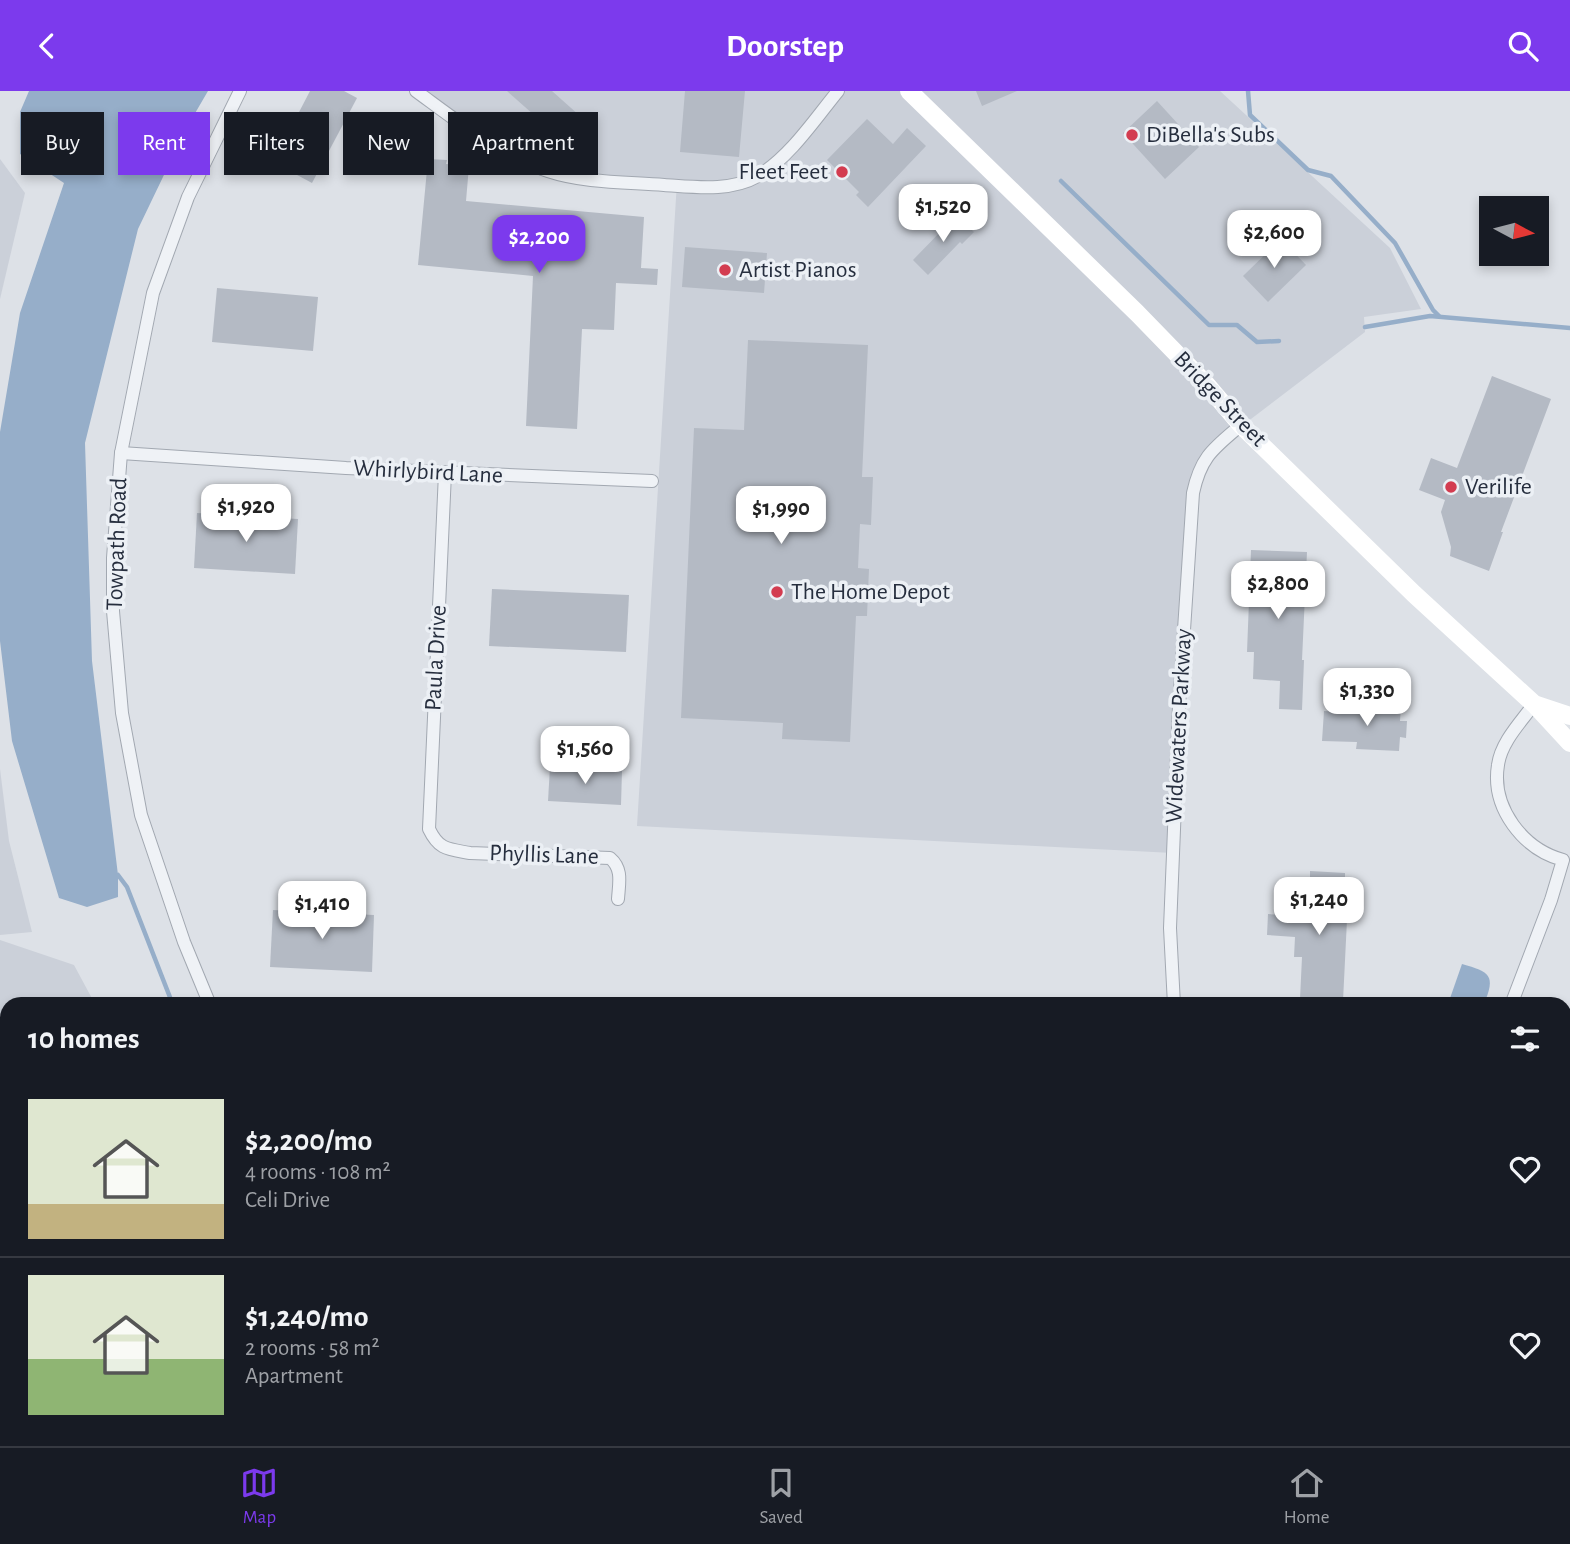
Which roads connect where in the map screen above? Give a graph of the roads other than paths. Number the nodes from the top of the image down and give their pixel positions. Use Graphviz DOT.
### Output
graph roads {
  1 [pos="240,91"];
  2 [pos="416,91"];
  3 [pos="838,91"];
  4 [pos="909,91"];
  5 [pos="1241,425"];
  6 [pos="121,453"];
  7 [pos="444,473"];
  8 [pos="652,481"];
  9 [pos="1534,704"];
  10 [pos="1570,716"];
  11 [pos="1570,743"];
  12 [pos="435,841"];
  13 [pos="1566,860"];
  14 [pos="618,899"];
  15 [pos="207,997"];
  16 [pos="1174,997"];
  17 [pos="1514,997"];
  1 -- 6 [label="street, Towpath Road"];
  2 -- 3 [label="street"];
  4 -- 5 [label="main road, Bridge Street"];
  5 -- 9 [label="main road, Bridge Street"];
  5 -- 16 [label="street, Widewaters Parkway"];
  6 -- 7 [label="street, Whirlybird Lane"];
  6 -- 15 [label="street, Towpath Road"];
  7 -- 8 [label="street, Whirlybird Lane"];
  7 -- 12 [label="street, Paula Drive"];
  9 -- 10 [label="main road, Bridge Street"];
  9 -- 11 [label="main road, Bridge Street"];
  9 -- 13 [label="street"];
  12 -- 14 [label="street, Phyllis Lane"];
  13 -- 17 [label="street"];
}
